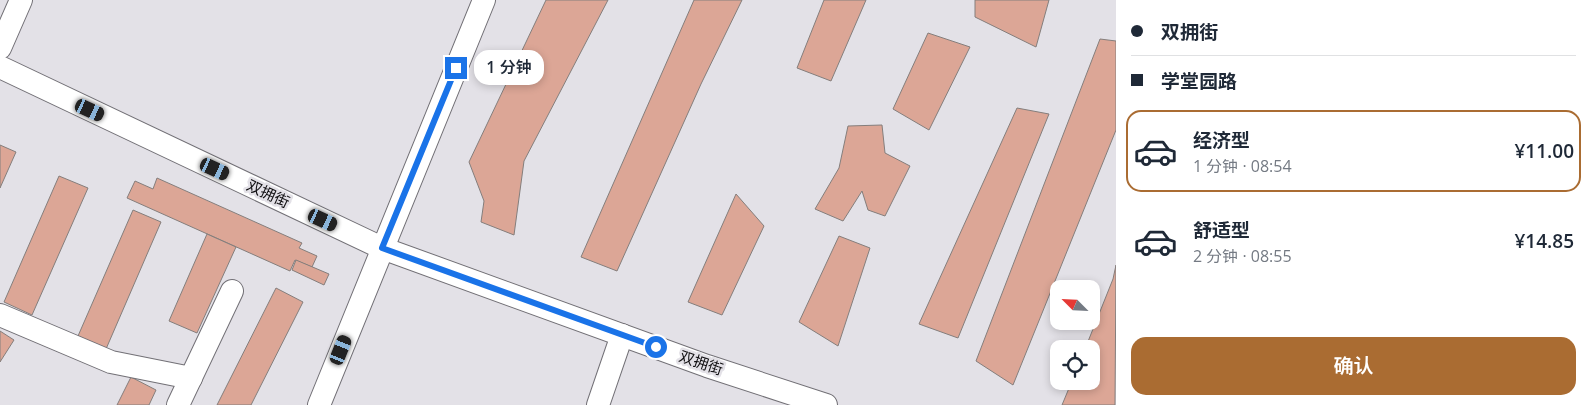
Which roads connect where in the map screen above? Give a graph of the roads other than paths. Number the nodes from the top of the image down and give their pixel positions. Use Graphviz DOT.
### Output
graph roads {
  1 [pos="20,0"];
  2 [pos="484,0"];
  3 [pos="0,48"];
  4 [pos="0,67"];
  5 [pos="382,248"];
  6 [pos="232,290"];
  7 [pos="0,315"];
  8 [pos="622,335"];
  9 [pos="191,378"];
  10 [pos="178,405"];
  11 [pos="319,405"];
  12 [pos="598,405"];
  13 [pos="826,405"];
  1 -- 3 [label="street"];
  2 -- 5 [label="street"];
  4 -- 5 [label="street, 双拥街"];
  5 -- 8 [label="street, 双拥街"];
  5 -- 11 [label="street"];
  6 -- 9 [label="street"];
  7 -- 9 [label="street"];
  8 -- 12 [label="street"];
  8 -- 13 [label="street, 双拥街"];
  9 -- 10 [label="street"];
}
